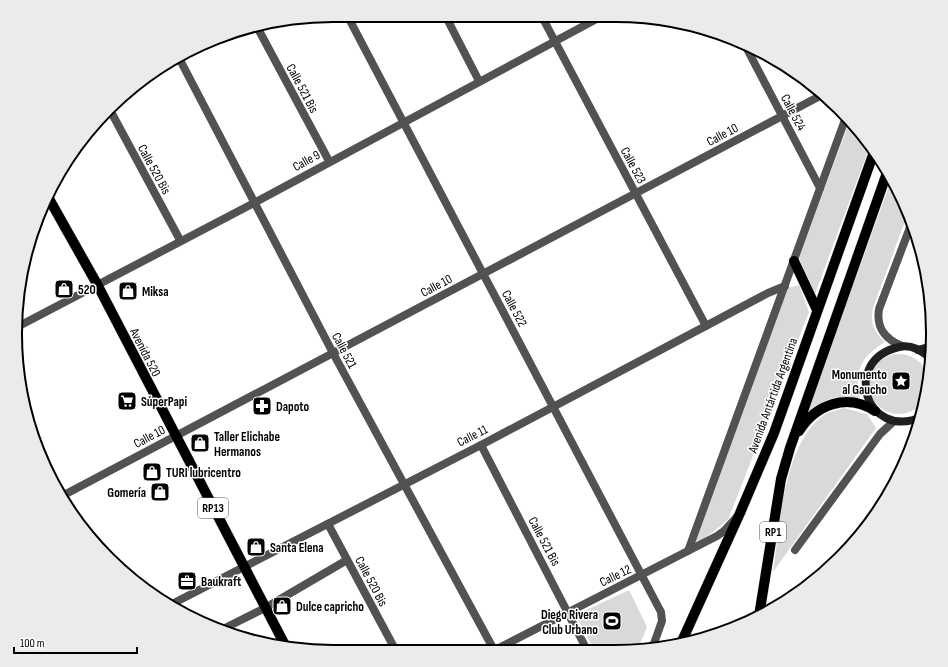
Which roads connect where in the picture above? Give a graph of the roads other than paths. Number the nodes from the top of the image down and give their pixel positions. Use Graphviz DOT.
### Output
graph roads {
  1 [pos="351,22"];
  2 [pos="449,22"];
  3 [pos="545,22"];
  4 [pos="591,22"];
  5 [pos="259,31"];
  6 [pos="555,41"];
  7 [pos="749,53"];
  8 [pos="181,62"];
  9 [pos="479,81"];
  10 [pos="818,97"];
  11 [pos="112,114"];
  12 [pos="782,116"];
  13 [pos="404,122"];
  14 [pos="844,123"];
  15 [pos="872,157"];
  16 [pos="329,161"];
  17 [pos="885,179"];
  18 [pos="820,188"];
  19 [pos="635,193"];
  20 [pos="51,203"];
  21 [pos="254,203"];
  22 [pos="909,232"];
  23 [pos="180,240"];
  24 [pos="794,261"];
  25 [pos="484,274"];
  26 [pos="97,284"];
  27 [pos="785,286"];
  28 [pos="817,310"];
  29 [pos="22,324"];
  30 [pos="706,326"];
  31 [pos="902,346"];
  32 [pos="925,348"];
  33 [pos="918,350"];
  34 [pos="333,353"];
  35 [pos="925,355"];
  36 [pos="553,406"];
  37 [pos="875,411"];
  38 [pos="913,421"];
  39 [pos="893,422"];
  40 [pos="910,422"];
  41 [pos="175,436"];
  42 [pos="481,445"];
  43 [pos="790,448"];
  44 [pos="405,483"];
  45 [pos="67,494"];
  46 [pos="740,513"];
  47 [pos="328,524"];
  48 [pos="795,550"];
  49 [pos="688,551"];
  50 [pos="347,560"];
  51 [pos="243,566"];
  52 [pos="643,575"];
  53 [pos="176,602"];
  54 [pos="265,608"];
  55 [pos="760,608"];
  56 [pos="568,612"];
  57 [pos="228,626"];
  58 [pos="684,637"];
  59 [pos="282,640"];
  60 [pos="654,642"];
  61 [pos="393,645"];
  62 [pos="492,645"];
  63 [pos="505,645"];
  64 [pos="584,645"];
  1 -- 13 [label="street, Calle 522"];
  2 -- 9 [label="street"];
  3 -- 6 [label="street, Calle 523"];
  4 -- 6 [label="street, Calle 9"];
  5 -- 16 [label="street, Calle 521 Bis"];
  6 -- 9 [label="street, Calle 9"];
  6 -- 19 [label="street, Calle 523"];
  7 -- 12 [label="street, Calle 524"];
  8 -- 21 [label="street, Calle 521"];
  9 -- 13 [label="street, Calle 9"];
  10 -- 12 [label="street, Calle 10"];
  11 -- 23 [label="street, Calle 520 Bis"];
  12 -- 18 [label="street, Calle 524"];
  12 -- 19 [label="street, Calle 10"];
  13 -- 16 [label="street, Calle 9"];
  13 -- 25 [label="street, Calle 522"];
  14 -- 18 [label="street, Avenida Antártida Argentina"];
  15 -- 28 [label="main road, Avenida Antártida Argentina"];
  16 -- 21 [label="street, Calle 9"];
  17 -- 43 [label="main road"];
  18 -- 24 [label="street, Avenida Antártida Argentina"];
  19 -- 25 [label="street, Calle 10"];
  19 -- 30 [label="street, Calle 523"];
  20 -- 26 [label="main road, Avenida 520 / RP13"];
  21 -- 23 [label="street, Calle 9"];
  21 -- 34 [label="street, Calle 521"];
  22 -- 31 [label="street"];
  23 -- 26 [label="street, Calle 9"];
  24 -- 27 [label="street, Avenida Antártida Argentina"];
  24 -- 28 [label="main road"];
  25 -- 34 [label="street, Calle 10"];
  25 -- 36 [label="street, Calle 522"];
  26 -- 29 [label="street, Calle 9"];
  26 -- 41 [label="main road, Avenida 520 / RP13"];
  27 -- 30 [label="street, Calle 11"];
  27 -- 49 [label="street, Avenida Antártida Argentina"];
  28 -- 46 [label="main road, Avenida Antártida Argentina"];
  30 -- 36 [label="street, Calle 11"];
  31 -- 33 [label="street"];
  31 -- 37 [label="street"];
  32 -- 33 [label="street"];
  33 -- 35 [label="street"];
  34 -- 41 [label="street, Calle 10"];
  34 -- 44 [label="street, Calle 521"];
  36 -- 42 [label="street, Calle 11"];
  36 -- 52 [label="street, Calle 522"];
  37 -- 39 [label="street"];
  37 -- 43 [label="main road"];
  38 -- 40 [label="street"];
  39 -- 40 [label="street"];
  39 -- 48 [label="street"];
  41 -- 45 [label="street, Calle 10"];
  41 -- 51 [label="main road, Avenida 520 / RP13"];
  42 -- 44 [label="street, Calle 11"];
  42 -- 56 [label="street, Calle 521 Bis"];
  43 -- 55 [label="main road, RP1"];
  44 -- 47 [label="street, Calle 11"];
  44 -- 62 [label="street, Calle 521"];
  46 -- 49 [label="street, Calle 12"];
  46 -- 58 [label="main road, Avenida Antártida Argentina"];
  47 -- 50 [label="street, Calle 520 Bis"];
  47 -- 51 [label="street, Calle 11"];
  49 -- 52 [label="street, Calle 12"];
  50 -- 54 [label="street"];
  50 -- 61 [label="street, Calle 520 Bis"];
  51 -- 53 [label="street, Calle 11"];
  51 -- 54 [label="main road, Avenida 520 / RP13"];
  52 -- 56 [label="street, Calle 12"];
  52 -- 60 [label="street, Calle 522"];
  54 -- 57 [label="street"];
  54 -- 59 [label="main road, Avenida 520 / RP13"];
  56 -- 63 [label="street, Calle 12"];
  56 -- 64 [label="street, Calle 521 Bis"];
}
